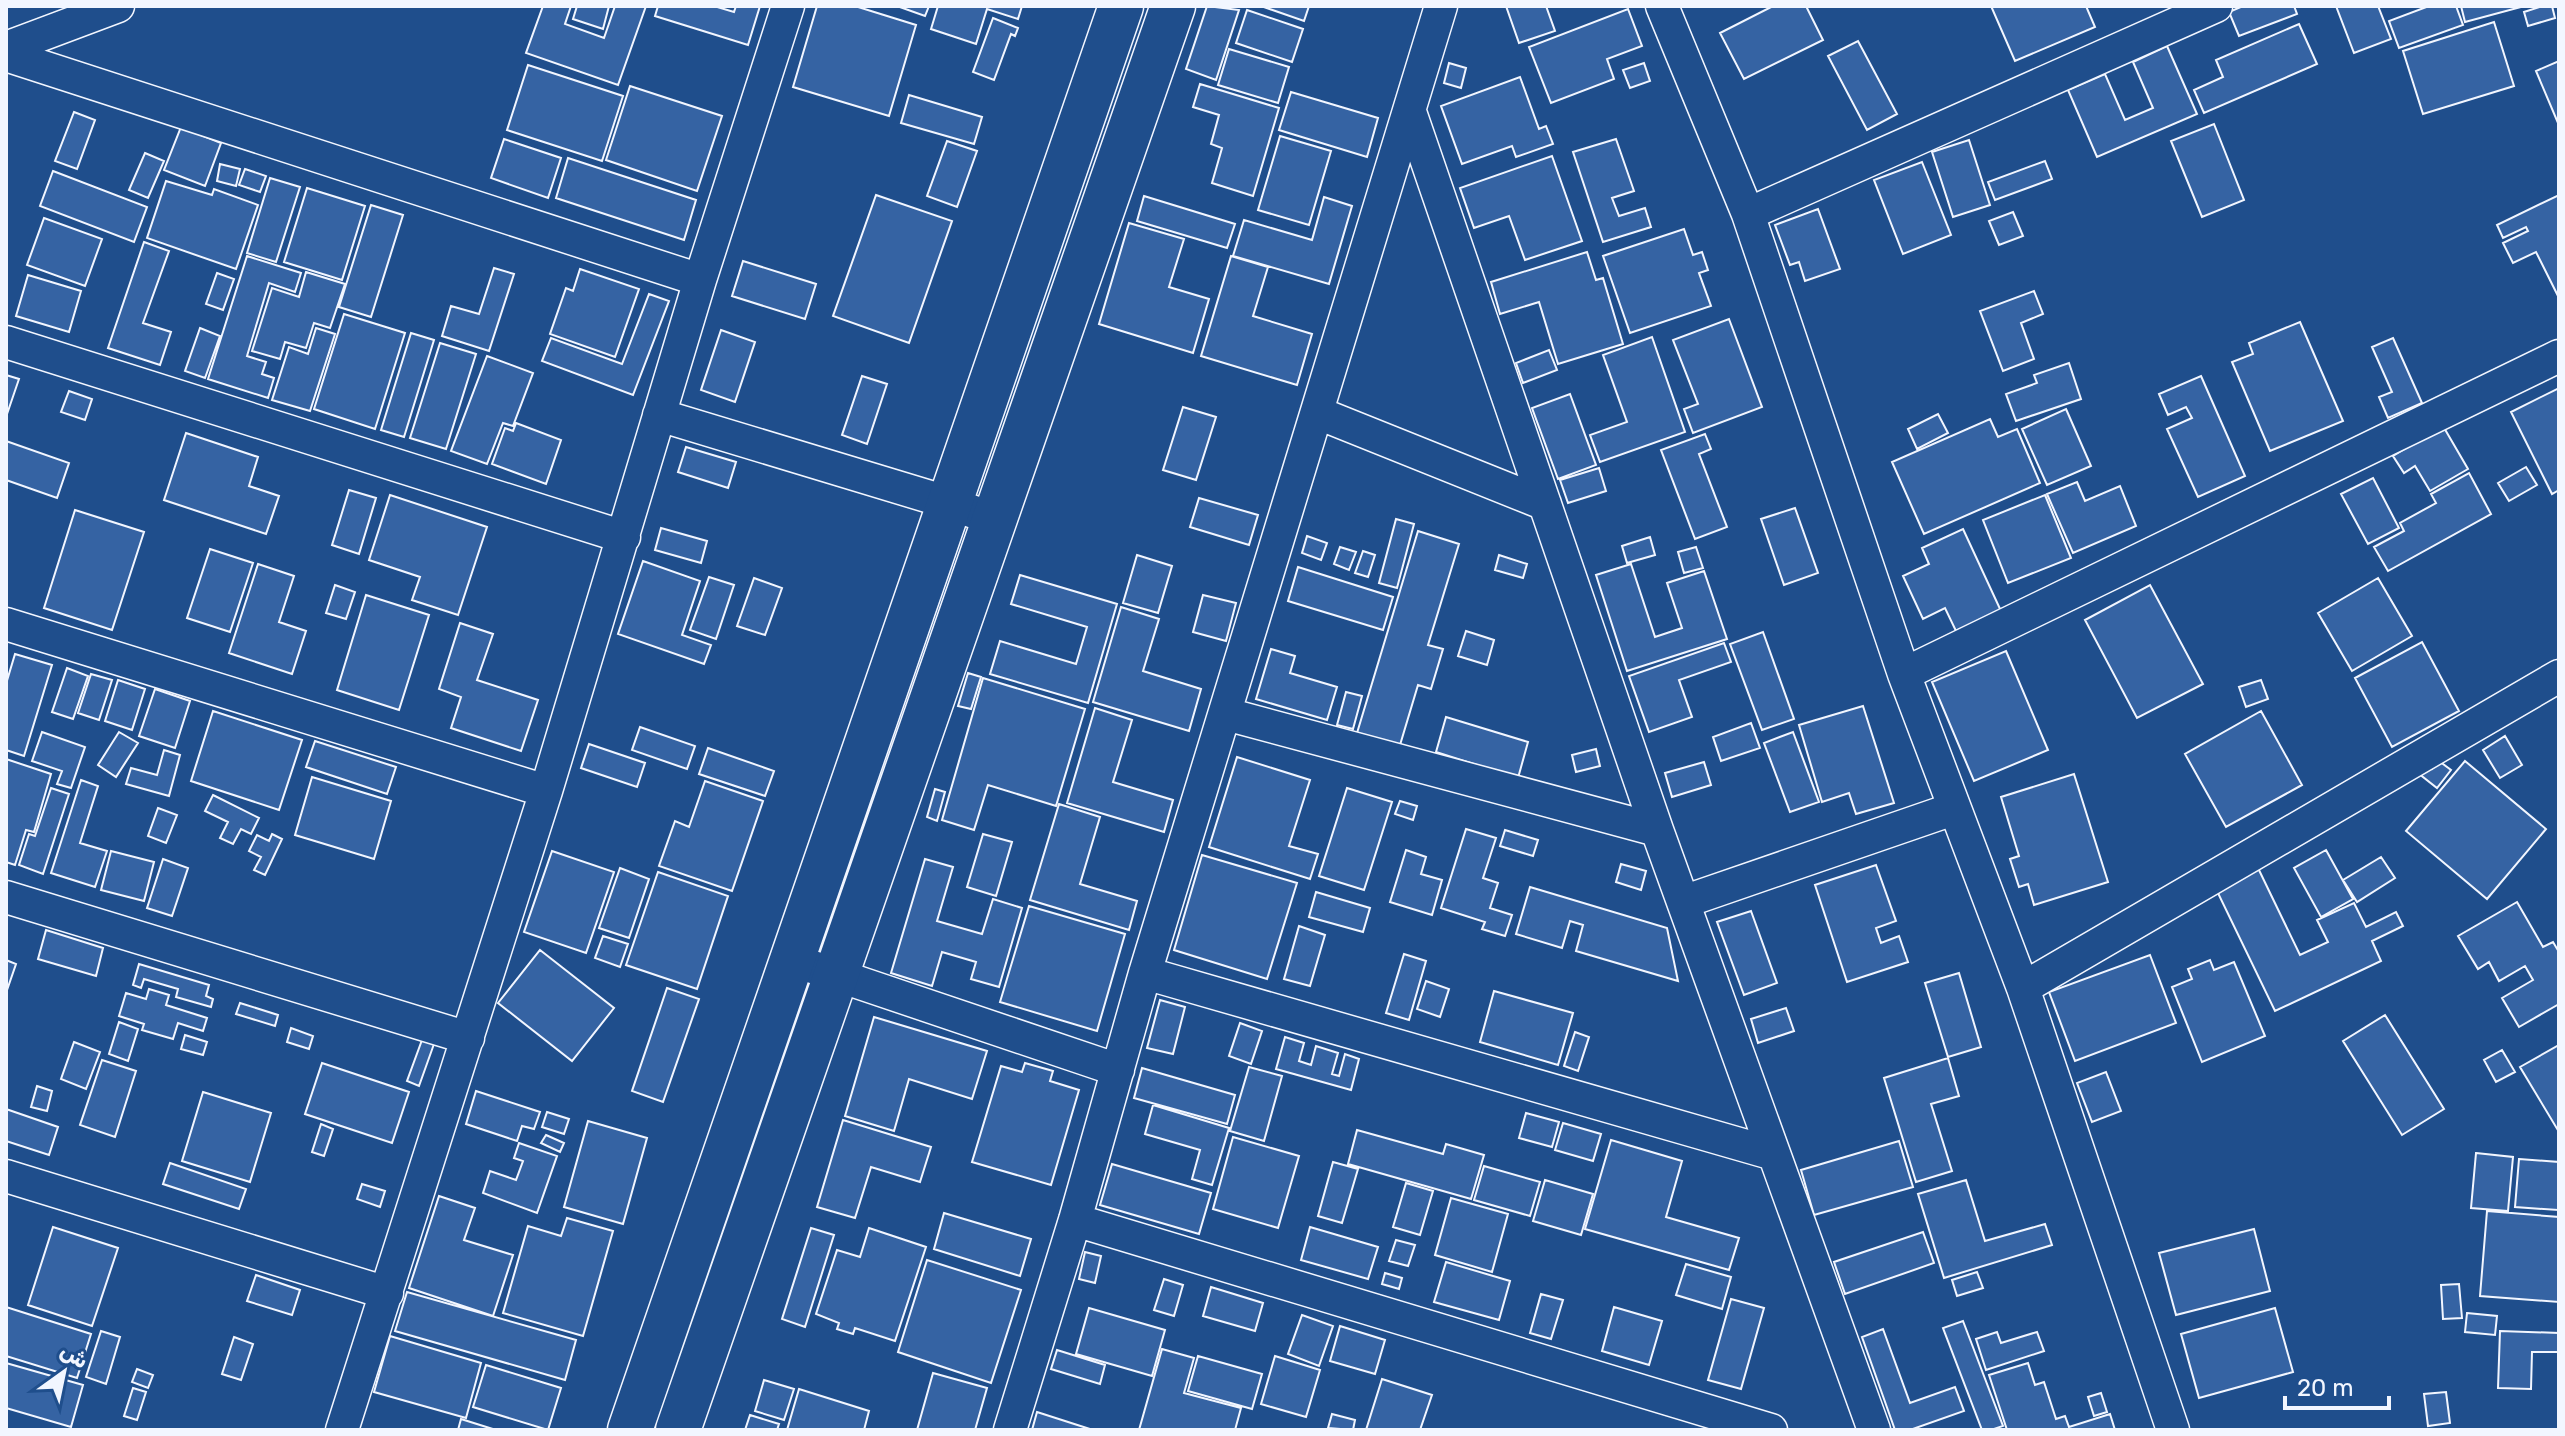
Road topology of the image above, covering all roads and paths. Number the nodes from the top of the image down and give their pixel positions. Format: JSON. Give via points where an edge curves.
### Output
{"nodes":[{"id":1,"x":118,"y":6,"type":"edge"},
{"id":2,"x":788,"y":6,"type":"edge"},
{"id":3,"x":1121,"y":6,"type":"edge"},
{"id":4,"x":1173,"y":6,"type":"edge"},
{"id":5,"x":1441,"y":6,"type":"edge"},
{"id":6,"x":1662,"y":6,"type":"edge"},
{"id":7,"x":2216,"y":6,"type":"edge"},
{"id":8,"x":6,"y":48,"type":"edge"},
{"id":9,"x":6,"y":55,"type":"edge"},
{"id":10,"x":1410,"y":112,"type":"junction"},
{"id":11,"x":1748,"y":214,"type":"junction"},
{"id":12,"x":700,"y":280,"type":"junction"},
{"id":13,"x":6,"y":342,"type":"edge"},
{"id":14,"x":2559,"y":356,"type":"edge"},
{"id":15,"x":1318,"y":413,"type":"junction"},
{"id":16,"x":659,"y":415,"type":"junction"},
{"id":17,"x":950,"y":503,"type":"junction"},
{"id":18,"x":1545,"y":504,"type":"junction"},
{"id":19,"x":995,"y":520,"type":"junction"},
{"id":20,"x":624,"y":537,"type":"junction"},
{"id":21,"x":6,"y":624,"type":"edge"},
{"id":22,"x":1904,"y":674,"type":"junction"},
{"id":23,"x":2559,"y":676,"type":"edge"},
{"id":24,"x":1226,"y":714,"type":"junction"},
{"id":25,"x":546,"y":791,"type":"junction"},
{"id":26,"x":1953,"y":809,"type":"junction"},
{"id":27,"x":1657,"y":830,"type":"junction"},
{"id":28,"x":6,"y":897,"type":"edge"},
{"id":29,"x":1683,"y":902,"type":"junction"},
{"id":30,"x":792,"y":960,"type":"junction"},
{"id":31,"x":1145,"y":973,"type":"junction"},
{"id":32,"x":836,"y":976,"type":"junction"},
{"id":33,"x":2023,"y":988,"type":"junction"},
{"id":34,"x":468,"y":1038,"type":"junction"},
{"id":35,"x":1118,"y":1070,"type":"junction"},
{"id":36,"x":1774,"y":1154,"type":"junction"},
{"id":37,"x":6,"y":1176,"type":"edge"},
{"id":38,"x":1075,"y":1220,"type":"junction"},
{"id":39,"x":387,"y":1293,"type":"junction"},
{"id":40,"x":342,"y":1430,"type":"edge"},
{"id":41,"x":630,"y":1430,"type":"edge"},
{"id":42,"x":678,"y":1430,"type":"edge"},
{"id":43,"x":1010,"y":1430,"type":"edge"},
{"id":44,"x":1771,"y":1430,"type":"edge"},
{"id":45,"x":1874,"y":1430,"type":"edge"},
{"id":46,"x":2173,"y":1430,"type":"edge"}],
"edges":[{"from":1,"to":8,"type":"street"},
{"from":2,"to":12,"type":"street"},
{"from":3,"to":17,"type":"highway"},
{"from":4,"to":19,"type":"highway"},
{"from":5,"to":10,"type":"street"},
{"from":6,"to":11,"type":"street"},
{"from":7,"to":11,"type":"street"},
{"from":9,"to":12,"type":"street"},
{"from":10,"to":15,"type":"street"},
{"from":10,"to":18,"type":"street"},
{"from":11,"to":22,"type":"street"},
{"from":12,"to":16,"type":"street"},
{"from":13,"to":20,"type":"street"},
{"from":14,"to":22,"type":"street"},
{"from":15,"to":18,"type":"street"},
{"from":15,"to":24,"type":"street"},
{"from":16,"to":17,"type":"street"},
{"from":16,"to":20,"type":"street"},
{"from":17,"to":19,"type":"street"},
{"from":17,"to":30,"type":"highway"},
{"from":18,"to":27,"type":"street"},
{"from":19,"to":32,"type":"highway"},
{"from":20,"to":25,"type":"street"},
{"from":21,"to":25,"type":"street"},
{"from":22,"to":26,"type":"street"},
{"from":23,"to":33,"type":"street"},
{"from":24,"to":27,"type":"street"},
{"from":24,"to":31,"type":"street"},
{"from":25,"to":34,"type":"street"},
{"from":26,"to":29,"type":"street"},
{"from":26,"to":33,"type":"street"},
{"from":27,"to":29,"type":"street"},
{"from":28,"to":34,"type":"street"},
{"from":29,"to":36,"type":"street"},
{"from":30,"to":32,"type":"street"},
{"from":30,"to":41,"type":"highway"},
{"from":31,"to":35,"type":"street"},
{"from":31,"to":36,"type":"street"},
{"from":32,"to":35,"type":"street"},
{"from":32,"to":42,"type":"highway"},
{"from":33,"to":46,"type":"street"},
{"from":34,"to":39,"type":"street"},
{"from":35,"to":38,"type":"street"},
{"from":36,"to":45,"type":"street"},
{"from":37,"to":39,"type":"street"},
{"from":38,"to":43,"type":"street"},
{"from":38,"to":44,"type":"street"},
{"from":39,"to":40,"type":"street"}]}
